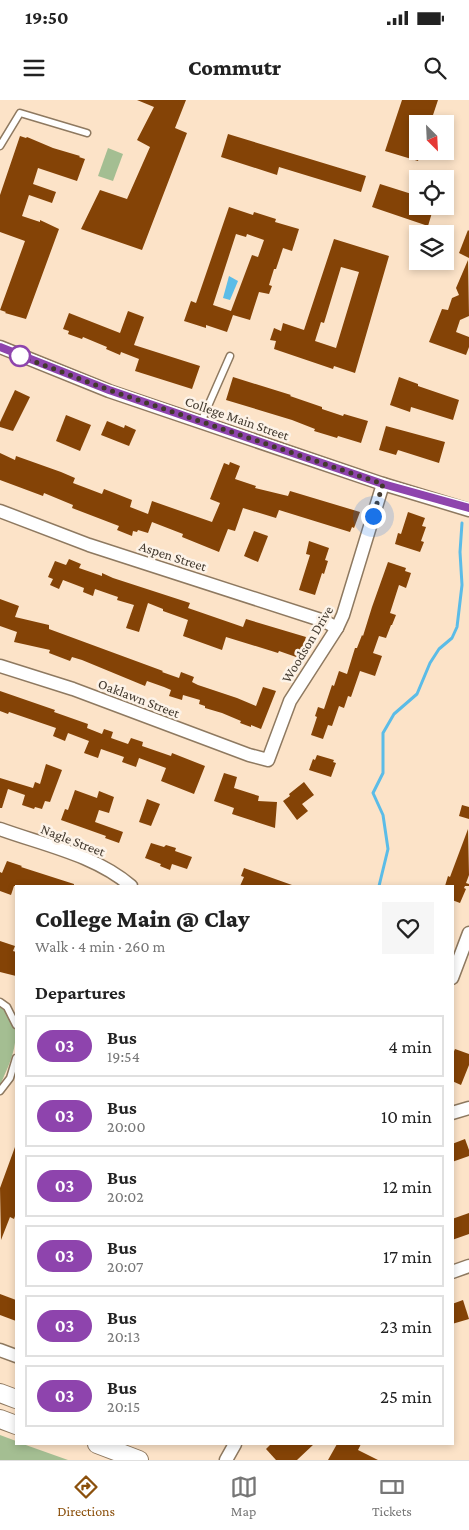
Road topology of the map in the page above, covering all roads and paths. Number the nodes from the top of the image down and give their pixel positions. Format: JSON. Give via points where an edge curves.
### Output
{"nodes":[{"id":1,"x":87,"y":133,"type":"dead end"},
{"id":2,"x":0,"y":146,"type":"edge"},
{"id":3,"x":0,"y":348,"type":"edge"},
{"id":4,"x":230,"y":356,"type":"dead end"},
{"id":5,"x":201,"y":422,"type":"junction"},
{"id":6,"x":383,"y":484,"type":"junction"},
{"id":7,"x":469,"y":509,"type":"edge"},
{"id":8,"x":0,"y":511,"type":"edge"},
{"id":9,"x":337,"y":628,"type":"junction"},
{"id":10,"x":0,"y":666,"type":"edge"},
{"id":11,"x":268,"y":760,"type":"joint"},
{"id":12,"x":0,"y":829,"type":"edge"},
{"id":13,"x":130,"y":885,"type":"edge"},
{"id":14,"x":469,"y":933,"type":"edge"},
{"id":15,"x":466,"y":947,"type":"edge"},
{"id":16,"x":454,"y":974,"type":"edge"},
{"id":17,"x":0,"y":1002,"type":"edge"},
{"id":18,"x":15,"y":1023,"type":"edge"},
{"id":19,"x":15,"y":1061,"type":"edge"},
{"id":20,"x":0,"y":1091,"type":"edge"},
{"id":21,"x":469,"y":1108,"type":"edge"},
{"id":22,"x":454,"y":1112,"type":"edge"},
{"id":23,"x":469,"y":1266,"type":"edge"},
{"id":24,"x":454,"y":1271,"type":"edge"},
{"id":25,"x":0,"y":1350,"type":"edge"},
{"id":26,"x":15,"y":1356,"type":"edge"},
{"id":27,"x":0,"y":1393,"type":"edge"},
{"id":28,"x":15,"y":1399,"type":"edge"},
{"id":29,"x":0,"y":1419,"type":"edge"},
{"id":30,"x":15,"y":1425,"type":"edge"},
{"id":31,"x":99,"y":1445,"type":"edge"},
{"id":32,"x":234,"y":1445,"type":"edge"},
{"id":33,"x":139,"y":1460,"type":"edge"},
{"id":34,"x":226,"y":1460,"type":"edge"}],
"edges":[{"from":1,"to":2,"type":"lane","via":[[20,113]]},
{"from":3,"to":5,"type":"street","name":"College Main Street"},
{"from":4,"to":5,"type":"lane"},
{"from":5,"to":6,"type":"street","name":"College Main Street"},
{"from":6,"to":7,"type":"street","name":"College Main Street"},
{"from":6,"to":9,"type":"street","name":"Woodson Drive"},
{"from":8,"to":9,"type":"street","name":"Aspen Street","via":[[89,545],[324,621]]},
{"from":9,"to":11,"type":"street","name":"Woodson Drive","via":[[290,701]]},
{"from":10,"to":11,"type":"street","name":"Oaklawn Street"},
{"from":12,"to":13,"type":"street","name":"Nagle Street","via":[[99,865]]},
{"from":14,"to":15,"type":"street"},
{"from":15,"to":16,"type":"street"},
{"from":17,"to":18,"type":"lane","via":[[7,1007]]},
{"from":19,"to":20,"type":"lane","via":[[10,1078]]},
{"from":21,"to":22,"type":"street"},
{"from":23,"to":24,"type":"street"},
{"from":25,"to":26,"type":"street"},
{"from":27,"to":28,"type":"main road"},
{"from":29,"to":30,"type":"main road"},
{"from":31,"to":33,"type":"main road"},
{"from":32,"to":34,"type":"street"}]}
